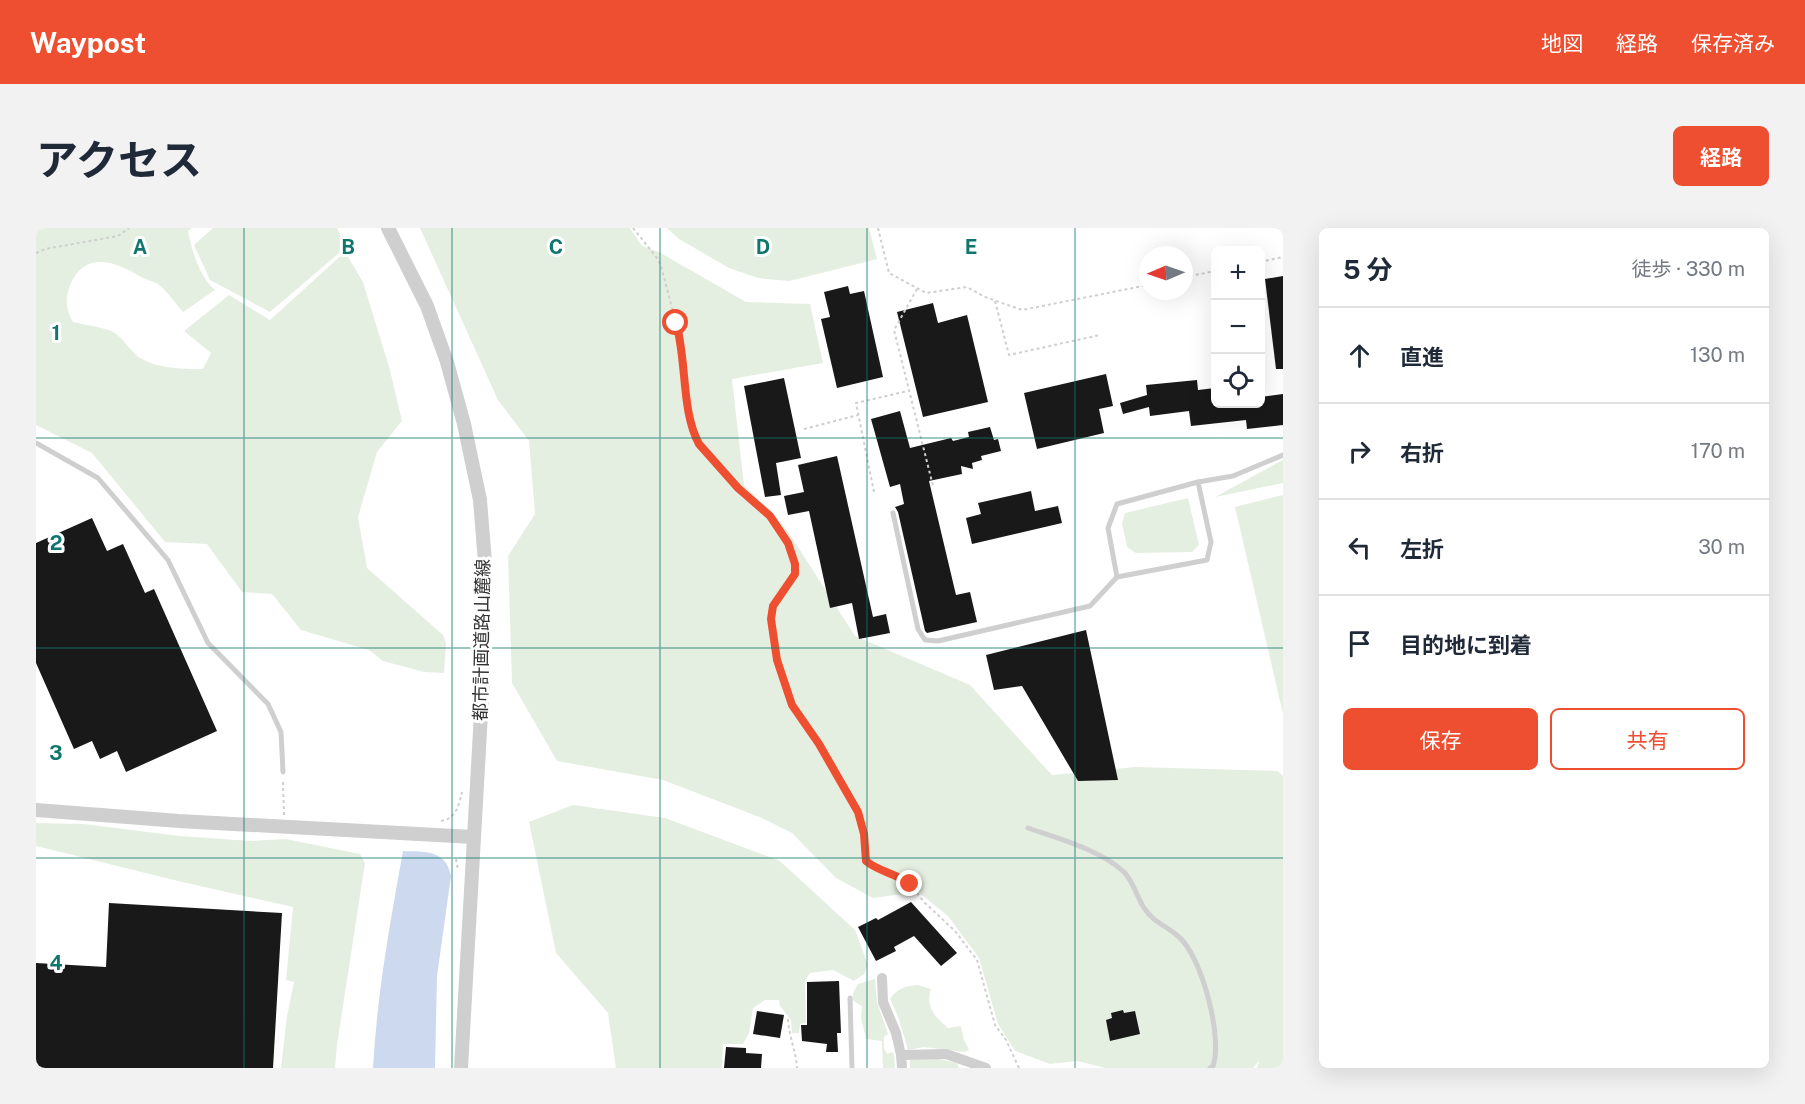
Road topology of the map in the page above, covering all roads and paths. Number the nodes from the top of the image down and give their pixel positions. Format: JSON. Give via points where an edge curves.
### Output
{"nodes":[{"id":1,"x":129,"y":228,"type":"edge"},
{"id":2,"x":388,"y":228,"type":"edge"},
{"id":3,"x":633,"y":228,"type":"edge"},
{"id":4,"x":878,"y":228,"type":"edge"},
{"id":5,"x":36,"y":253,"type":"edge"},
{"id":6,"x":1283,"y":257,"type":"edge"},
{"id":7,"x":1265,"y":261,"type":"edge"},
{"id":8,"x":1211,"y":272,"type":"edge"},
{"id":9,"x":1193,"y":275,"type":"edge"},
{"id":10,"x":1139,"y":287,"type":"edge"},
{"id":11,"x":917,"y":289,"type":"junction"},
{"id":12,"x":995,"y":301,"type":"junction"},
{"id":13,"x":1100,"y":335,"type":"dead end"},
{"id":14,"x":909,"y":391,"type":"junction"},
{"id":15,"x":858,"y":415,"type":"junction"},
{"id":16,"x":804,"y":429,"type":"dead end"},
{"id":17,"x":36,"y":443,"type":"edge"},
{"id":18,"x":1283,"y":455,"type":"edge"},
{"id":19,"x":1198,"y":482,"type":"junction"},
{"id":20,"x":933,"y":486,"type":"dead end"},
{"id":21,"x":874,"y":492,"type":"dead end"},
{"id":22,"x":893,"y":513,"type":"dead end"},
{"id":23,"x":1117,"y":577,"type":"junction"},
{"id":24,"x":282,"y":772,"type":"joint"},
{"id":25,"x":462,"y":790,"type":"dead end"},
{"id":26,"x":36,"y":810,"type":"edge"},
{"id":27,"x":284,"y":815,"type":"dead end"},
{"id":28,"x":438,"y":821,"type":"dead end"},
{"id":29,"x":1028,"y":828,"type":"dead end"},
{"id":30,"x":473,"y":837,"type":"junction"},
{"id":31,"x":882,"y":978,"type":"dead end"},
{"id":32,"x":850,"y":998,"type":"dead end"},
{"id":33,"x":788,"y":1019,"type":"dead end"},
{"id":34,"x":901,"y":1054,"type":"junction"},
{"id":35,"x":461,"y":1068,"type":"edge"},
{"id":36,"x":797,"y":1068,"type":"edge"},
{"id":37,"x":852,"y":1068,"type":"edge"},
{"id":38,"x":902,"y":1068,"type":"edge"},
{"id":39,"x":986,"y":1068,"type":"edge"},
{"id":40,"x":1020,"y":1068,"type":"edge"},
{"id":41,"x":1210,"y":1068,"type":"edge"}],
"edges":[{"from":1,"to":5,"type":"path","via":[[118,236]]},
{"from":2,"to":30,"type":"street","name":"都市計画道路山麓線","via":[[427,306],[447,362],[480,500],[485,562],[484,666]]},
{"from":3,"to":40,"type":"path","via":[[661,266],[680,338],[694,435],[738,488],[770,516],[790,549],[795,574],[773,606],[771,619],[777,660],[792,705],[858,812],[866,861],[910,884],[977,960],[995,1025]]},
{"from":4,"to":11,"type":"path","via":[[889,273]]},
{"from":6,"to":7,"type":"path"},
{"from":8,"to":9,"type":"path"},
{"from":10,"to":12,"type":"path","via":[[1022,310]]},
{"from":11,"to":12,"type":"path","via":[[926,293],[967,287]]},
{"from":11,"to":14,"type":"path","via":[[894,330]]},
{"from":12,"to":13,"type":"path","via":[[1009,355]]},
{"from":14,"to":15,"type":"path","via":[[856,403]]},
{"from":14,"to":20,"type":"path"},
{"from":15,"to":16,"type":"path"},
{"from":15,"to":21,"type":"path"},
{"from":17,"to":24,"type":"lane","via":[[98,478],[168,560],[208,643],[267,705],[281,732]]},
{"from":18,"to":19,"type":"lane","via":[[1233,476]]},
{"from":19,"to":23,"type":"lane","via":[[1117,504],[1108,528]]},
{"from":19,"to":23,"type":"lane","via":[[1211,542],[1207,560]]},
{"from":22,"to":23,"type":"lane","via":[[918,629],[925,640],[938,641],[1090,606]]},
{"from":24,"to":27,"type":"path"},
{"from":25,"to":28,"type":"path","via":[[458,809],[447,820]]},
{"from":26,"to":30,"type":"street"},
{"from":29,"to":41,"type":"lane","via":[[1098,855],[1124,873],[1157,923],[1180,937],[1197,965],[1209,1000],[1217,1055]]},
{"from":30,"to":35,"type":"street","name":"都市計画道路山麓線"},
{"from":31,"to":34,"type":"street","via":[[883,1002]]},
{"from":32,"to":37,"type":"lane"},
{"from":33,"to":36,"type":"path"},
{"from":34,"to":38,"type":"street"},
{"from":34,"to":39,"type":"street","via":[[946,1054]]}]}
